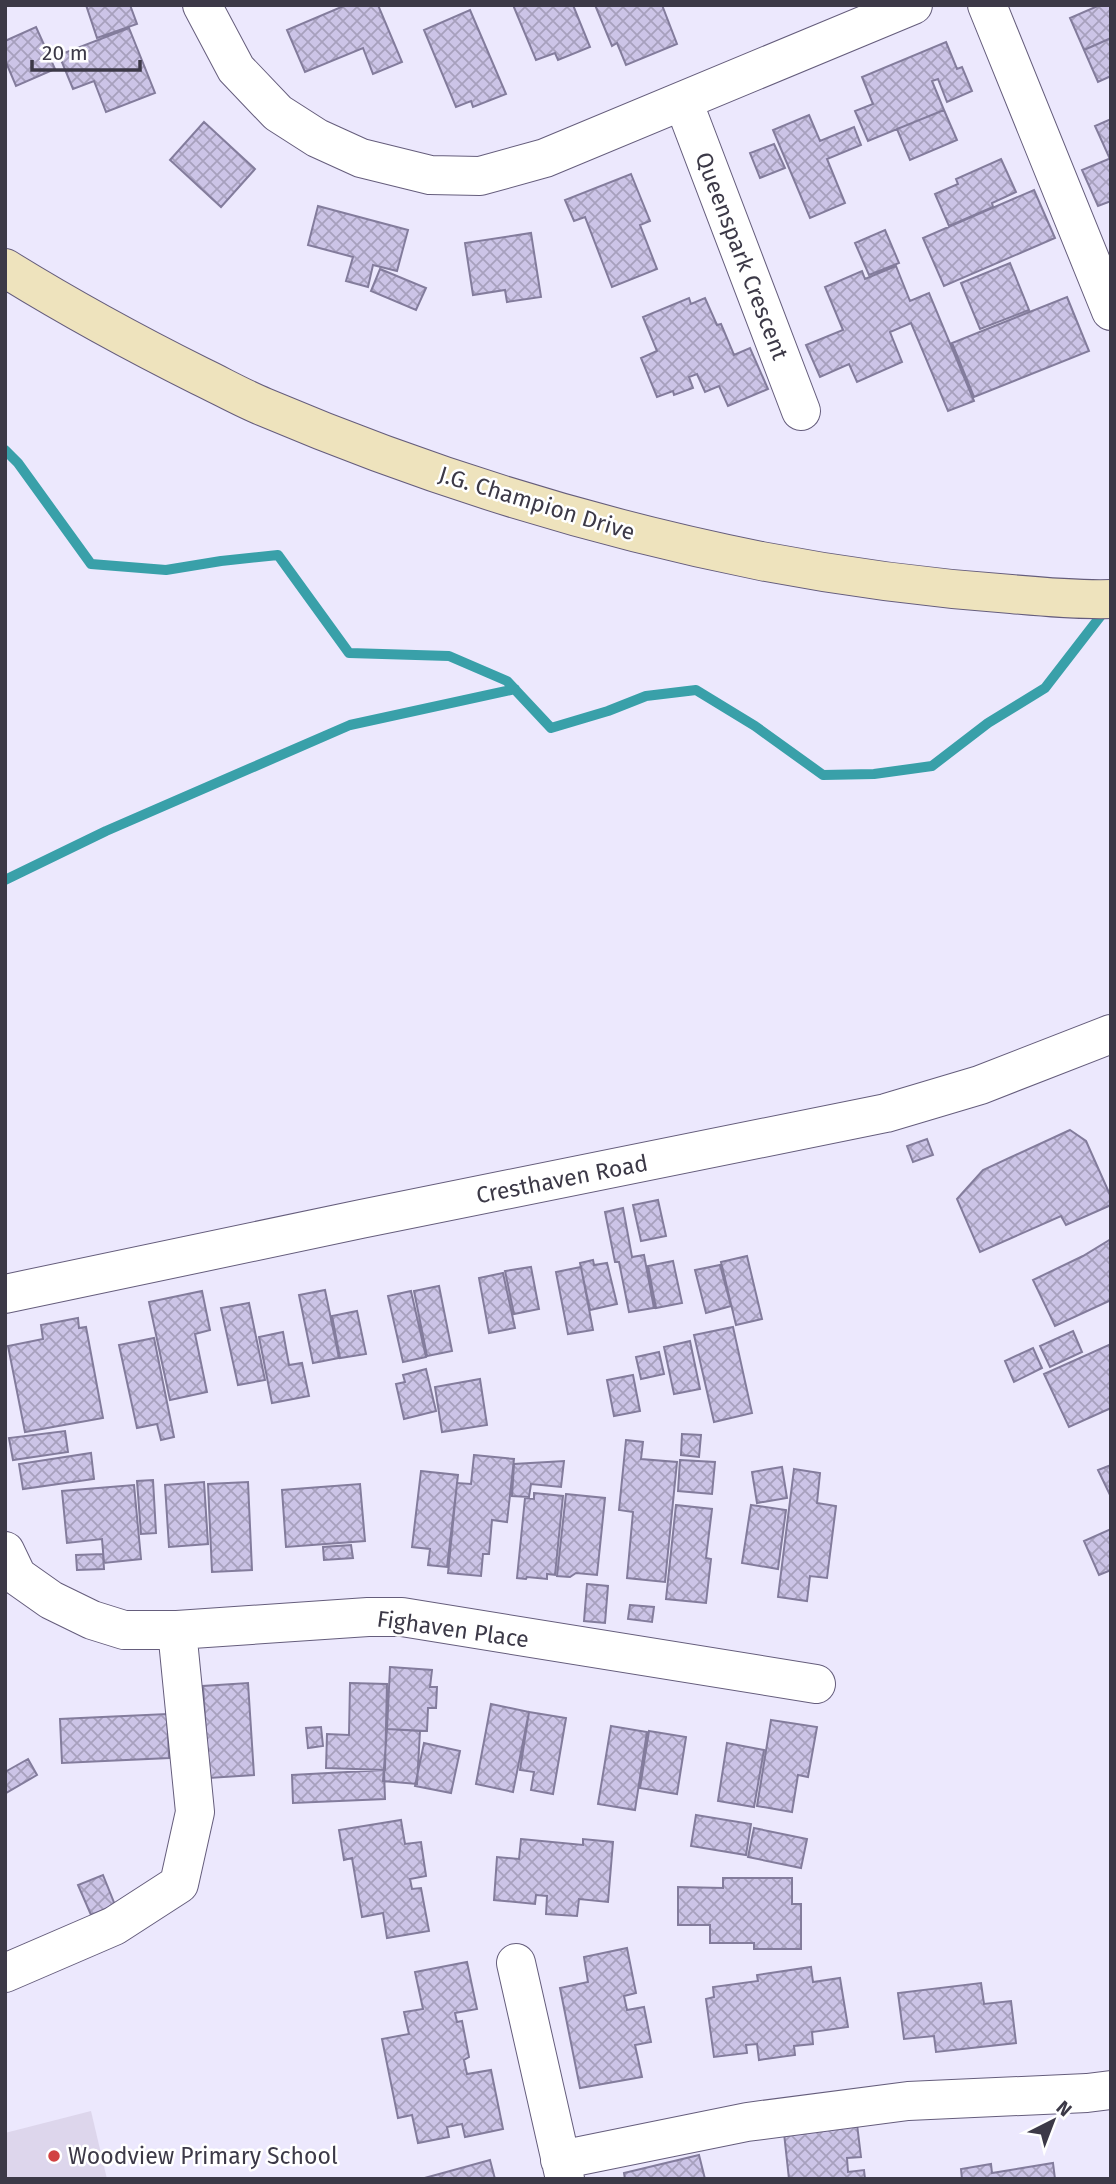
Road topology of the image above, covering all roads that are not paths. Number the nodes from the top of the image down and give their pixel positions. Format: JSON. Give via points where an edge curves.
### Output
{"nodes":[{"id":1,"x":202,"y":5,"type":"edge"},
{"id":2,"x":913,"y":5,"type":"edge"},
{"id":3,"x":987,"y":5,"type":"edge"},
{"id":4,"x":683,"y":101,"type":"junction"},
{"id":5,"x":5,"y":268,"type":"edge"},
{"id":6,"x":1111,"y":311,"type":"edge"},
{"id":7,"x":801,"y":411,"type":"dead end"},
{"id":8,"x":1097,"y":599,"type":"edge"},
{"id":9,"x":1111,"y":1034,"type":"edge"},
{"id":10,"x":5,"y":1294,"type":"edge"},
{"id":11,"x":9,"y":1573,"type":"edge"},
{"id":12,"x":177,"y":1630,"type":"junction"},
{"id":13,"x":816,"y":1684,"type":"dead end"},
{"id":14,"x":516,"y":1963,"type":"dead end"},
{"id":15,"x":5,"y":1973,"type":"edge"},
{"id":16,"x":1111,"y":2091,"type":"edge"},
{"id":17,"x":562,"y":2169,"type":"edge"}],
"edges":[{"from":1,"to":4,"type":"street","via":[[236,69],[278,113],[361,158],[430,175],[481,176],[545,158]]},
{"from":2,"to":4,"type":"street"},
{"from":3,"to":6,"type":"street"},
{"from":4,"to":7,"type":"street","name":"Queenspark Crescent"},
{"from":5,"to":8,"type":"main road","name":"J.G. Champion Drive","via":[[156,354],[261,406],[353,443],[583,519],[677,544],[825,573],[943,589]]},
{"from":9,"to":10,"type":"street","name":"Cresthaven Road","via":[[980,1085],[886,1114]]},
{"from":11,"to":12,"type":"street","name":"Fighaven Place","via":[[92,1620],[124,1630]]},
{"from":12,"to":13,"type":"street","name":"Fighaven Place","via":[[402,1617]]},
{"from":12,"to":15,"type":"street","via":[[195,1812],[179,1884],[114,1926]]},
{"from":14,"to":17,"type":"street"},
{"from":16,"to":17,"type":"street","via":[[908,2101],[747,2122]]}]}
